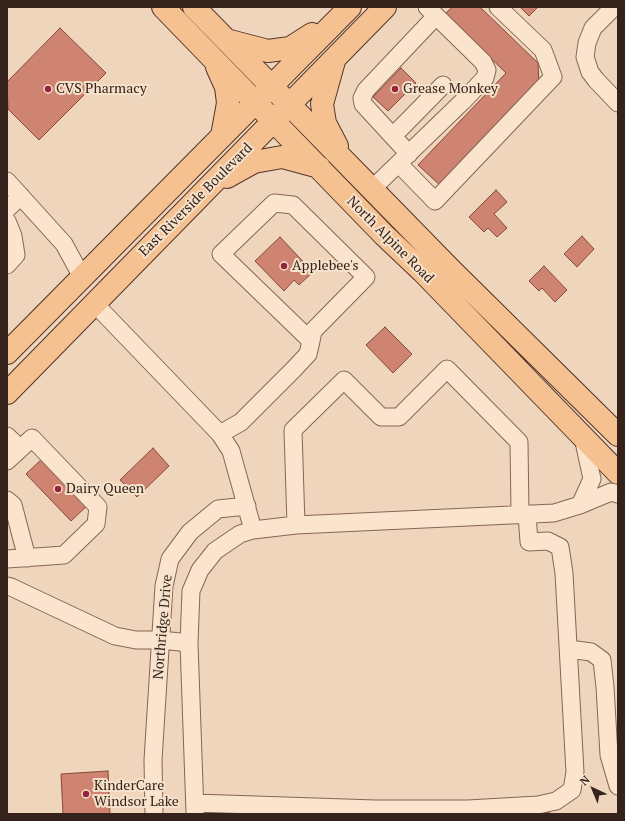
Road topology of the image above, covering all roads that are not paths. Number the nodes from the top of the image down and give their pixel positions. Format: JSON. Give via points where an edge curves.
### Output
{"nodes":[{"id":1,"x":163,"y":7,"type":"edge"},
{"id":2,"x":194,"y":7,"type":"edge"},
{"id":3,"x":385,"y":7,"type":"edge"},
{"id":4,"x":498,"y":7,"type":"edge"},
{"id":5,"x":614,"y":7,"type":"edge"},
{"id":6,"x":433,"y":11,"type":"edge"},
{"id":7,"x":344,"y":12,"type":"edge"},
{"id":8,"x":226,"y":40,"type":"junction"},
{"id":9,"x":213,"y":59,"type":"junction"},
{"id":10,"x":335,"y":59,"type":"junction"},
{"id":11,"x":271,"y":86,"type":"junction"},
{"id":12,"x":452,"y":93,"type":"junction"},
{"id":13,"x":255,"y":102,"type":"junction"},
{"id":14,"x":618,"y":103,"type":"edge"},
{"id":15,"x":289,"y":105,"type":"junction"},
{"id":16,"x":274,"y":120,"type":"junction"},
{"id":17,"x":222,"y":136,"type":"junction"},
{"id":18,"x":393,"y":136,"type":"junction"},
{"id":19,"x":404,"y":159,"type":"junction"},
{"id":20,"x":344,"y":160,"type":"junction"},
{"id":21,"x":319,"y":168,"type":"junction"},
{"id":22,"x":7,"y":181,"type":"edge"},
{"id":23,"x":207,"y":188,"type":"junction"},
{"id":24,"x":372,"y":189,"type":"junction"},
{"id":25,"x":21,"y":196,"type":"junction"},
{"id":26,"x":7,"y":209,"type":"edge"},
{"id":27,"x":7,"y":221,"type":"edge"},
{"id":28,"x":438,"y":257,"type":"junction"},
{"id":29,"x":7,"y":265,"type":"edge"},
{"id":30,"x":423,"y":272,"type":"junction"},
{"id":31,"x":82,"y":278,"type":"junction"},
{"id":32,"x":94,"y":303,"type":"junction"},
{"id":33,"x":311,"y":341,"type":"junction"},
{"id":34,"x":7,"y":353,"type":"edge"},
{"id":35,"x":7,"y":393,"type":"edge"},
{"id":36,"x":220,"y":434,"type":"junction"},
{"id":37,"x":618,"y":435,"type":"edge"},
{"id":38,"x":7,"y":436,"type":"edge"},
{"id":39,"x":583,"y":437,"type":"junction"},
{"id":40,"x":20,"y":448,"type":"junction"},
{"id":41,"x":7,"y":462,"type":"edge"},
{"id":42,"x":618,"y":473,"type":"edge"},
{"id":43,"x":618,"y":494,"type":"edge"},
{"id":44,"x":7,"y":500,"type":"edge"},
{"id":45,"x":580,"y":505,"type":"junction"},
{"id":46,"x":247,"y":506,"type":"junction"},
{"id":47,"x":524,"y":514,"type":"junction"},
{"id":48,"x":296,"y":526,"type":"junction"},
{"id":49,"x":253,"y":530,"type":"junction"},
{"id":50,"x":27,"y":558,"type":"junction"},
{"id":51,"x":7,"y":559,"type":"edge"},
{"id":52,"x":7,"y":586,"type":"edge"},
{"id":53,"x":161,"y":640,"type":"junction"},
{"id":54,"x":189,"y":643,"type":"junction"},
{"id":55,"x":569,"y":650,"type":"junction"},
{"id":56,"x":618,"y":786,"type":"edge"},
{"id":57,"x":195,"y":808,"type":"edge"},
{"id":58,"x":154,"y":814,"type":"edge"}],
"edges":[{"from":1,"to":9,"type":"main road","name":"North Alpine Road"},
{"from":2,"to":8,"type":"main road","name":"North Alpine Road"},
{"from":3,"to":10,"type":"main road","name":"East Riverside Boulevard"},
{"from":4,"to":19,"type":"street","via":[[543,50],[553,77],[435,201]]},
{"from":5,"to":14,"type":"street","via":[[593,28],[585,57],[590,72]]},
{"from":6,"to":12,"type":"street","via":[[483,62],[487,70],[485,78]]},
{"from":6,"to":18,"type":"street","via":[[409,53],[366,90],[362,98],[363,104]]},
{"from":7,"to":8,"type":"main road","via":[[290,48],[268,51]]},
{"from":7,"to":11,"type":"main road","name":"East Riverside Boulevard"},
{"from":8,"to":11,"type":"main road","name":"North Alpine Road"},
{"from":9,"to":13,"type":"main road","name":"North Alpine Road"},
{"from":9,"to":17,"type":"main road","via":[[226,87],[228,103]]},
{"from":10,"to":15,"type":"main road","name":"East Riverside Boulevard"},
{"from":10,"to":20,"type":"main road","via":[[322,104],[325,123]]},
{"from":11,"to":13,"type":"main road","name":"East Riverside Boulevard"},
{"from":11,"to":15,"type":"main road","name":"North Alpine Road"},
{"from":12,"to":18,"type":"street","via":[[418,110]]},
{"from":12,"to":19,"type":"street"},
{"from":13,"to":16,"type":"main road","name":"North Alpine Road"},
{"from":13,"to":17,"type":"main road","name":"East Riverside Boulevard"},
{"from":15,"to":16,"type":"main road","name":"East Riverside Boulevard"},
{"from":15,"to":20,"type":"main road","name":"North Alpine Road"},
{"from":16,"to":21,"type":"main road","name":"North Alpine Road"},
{"from":16,"to":23,"type":"main road","name":"East Riverside Boulevard"},
{"from":17,"to":31,"type":"main road","name":"East Riverside Boulevard"},
{"from":18,"to":19,"type":"street"},
{"from":19,"to":24,"type":"street"},
{"from":20,"to":24,"type":"main road","name":"North Alpine Road"},
{"from":21,"to":23,"type":"main road","via":[[282,157],[254,162]]},
{"from":21,"to":30,"type":"main road","name":"North Alpine Road"},
{"from":22,"to":25,"type":"street"},
{"from":23,"to":32,"type":"main road","name":"East Riverside Boulevard"},
{"from":24,"to":28,"type":"main road","name":"North Alpine Road"},
{"from":25,"to":26,"type":"street"},
{"from":25,"to":31,"type":"street","via":[[64,244]]},
{"from":27,"to":29,"type":"street","via":[[13,236],[16,256]]},
{"from":28,"to":30,"type":"main road"},
{"from":28,"to":37,"type":"main road","name":"North Alpine Road"},
{"from":30,"to":39,"type":"main road","name":"North Alpine Road"},
{"from":31,"to":34,"type":"main road","name":"East Riverside Boulevard"},
{"from":32,"to":35,"type":"main road","name":"East Riverside Boulevard"},
{"from":32,"to":36,"type":"street"},
{"from":33,"to":33,"type":"street","via":[[313,331],[366,277],[293,205],[274,203],[221,254]]},
{"from":33,"to":36,"type":"street","via":[[308,354],[294,369],[241,422]]},
{"from":36,"to":46,"type":"street","via":[[231,450]]},
{"from":38,"to":40,"type":"street"},
{"from":39,"to":42,"type":"main road","name":"North Alpine Road"},
{"from":39,"to":45,"type":"street","via":[[592,479]]},
{"from":40,"to":41,"type":"street"},
{"from":40,"to":50,"type":"street","via":[[32,438],[98,507],[96,524],[64,554]]},
{"from":43,"to":45,"type":"street","via":[[611,492]]},
{"from":44,"to":50,"type":"street","via":[[13,505]]},
{"from":45,"to":47,"type":"street","via":[[554,513]]},
{"from":46,"to":49,"type":"street"},
{"from":46,"to":53,"type":"street","name":"Northridge Drive","via":[[218,509],[190,532],[170,559],[164,586]]},
{"from":47,"to":48,"type":"street"},
{"from":47,"to":48,"type":"street","via":[[519,442],[447,369],[399,417],[380,417],[344,380],[293,430]]},
{"from":47,"to":55,"type":"street","via":[[529,542],[548,541],[560,547]]},
{"from":48,"to":49,"type":"street"},
{"from":49,"to":54,"type":"street","via":[[240,534],[215,551],[200,570],[191,592]]},
{"from":50,"to":51,"type":"street"},
{"from":52,"to":53,"type":"street","via":[[115,636],[136,640]]},
{"from":53,"to":54,"type":"street"},
{"from":53,"to":58,"type":"street","name":"Northridge Drive","via":[[153,760]]},
{"from":54,"to":57,"type":"street"},
{"from":55,"to":56,"type":"street","via":[[591,652],[602,660],[609,755]]},
{"from":55,"to":57,"type":"street","via":[[575,772],[572,790],[556,801],[538,805],[460,809]]}]}
